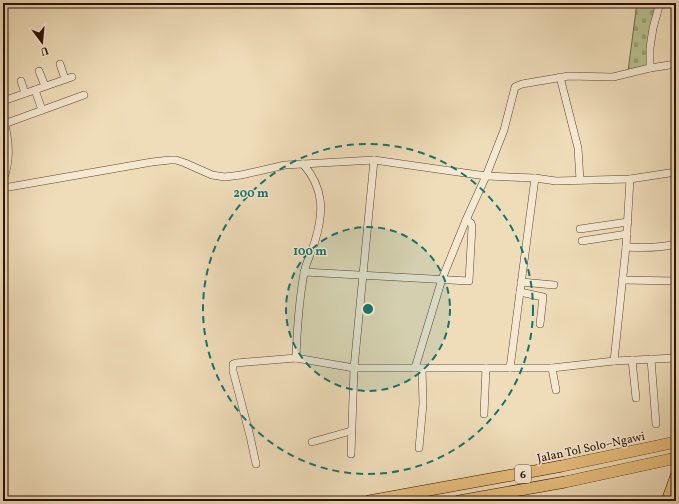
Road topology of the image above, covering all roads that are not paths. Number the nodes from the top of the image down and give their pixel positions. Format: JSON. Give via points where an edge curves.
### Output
{"nodes":[{"id":1,"x":660,"y":3,"type":"edge"},
{"id":2,"x":60,"y":64,"type":"dead end"},
{"id":3,"x":676,"y":64,"type":"edge"},
{"id":4,"x":650,"y":68,"type":"junction"},
{"id":5,"x":39,"y":71,"type":"dead end"},
{"id":6,"x":560,"y":77,"type":"junction"},
{"id":7,"x":21,"y":81,"type":"dead end"},
{"id":8,"x":45,"y":86,"type":"junction"},
{"id":9,"x":35,"y":90,"type":"junction"},
{"id":10,"x":25,"y":93,"type":"junction"},
{"id":11,"x":84,"y":95,"type":"dead end"},
{"id":12,"x":3,"y":101,"type":"edge"},
{"id":13,"x":42,"y":110,"type":"junction"},
{"id":14,"x":4,"y":122,"type":"edge"},
{"id":15,"x":374,"y":160,"type":"junction"},
{"id":16,"x":303,"y":164,"type":"junction"},
{"id":17,"x":676,"y":172,"type":"edge"},
{"id":18,"x":486,"y":176,"type":"junction"},
{"id":19,"x":535,"y":178,"type":"junction"},
{"id":20,"x":630,"y":179,"type":"junction"},
{"id":21,"x":3,"y":180,"type":"edge"},
{"id":22,"x":580,"y":180,"type":"junction"},
{"id":23,"x":3,"y":187,"type":"edge"},
{"id":24,"x":466,"y":220,"type":"junction"},
{"id":25,"x":628,"y":222,"type":"junction"},
{"id":26,"x":580,"y":229,"type":"dead end"},
{"id":27,"x":627,"y":234,"type":"junction"},
{"id":28,"x":582,"y":241,"type":"dead end"},
{"id":29,"x":676,"y":244,"type":"edge"},
{"id":30,"x":626,"y":247,"type":"junction"},
{"id":31,"x":304,"y":272,"type":"junction"},
{"id":32,"x":363,"y":274,"type":"junction"},
{"id":33,"x":442,"y":279,"type":"junction"},
{"id":34,"x":623,"y":280,"type":"junction"},
{"id":35,"x":676,"y":281,"type":"edge"},
{"id":36,"x":521,"y":282,"type":"junction"},
{"id":37,"x":554,"y":285,"type":"dead end"},
{"id":38,"x":520,"y":292,"type":"junction"},
{"id":39,"x":540,"y":324,"type":"dead end"},
{"id":40,"x":296,"y":358,"type":"junction"},
{"id":41,"x":676,"y":358,"type":"edge"},
{"id":42,"x":651,"y":359,"type":"junction"},
{"id":43,"x":632,"y":360,"type":"junction"},
{"id":44,"x":614,"y":361,"type":"junction"},
{"id":45,"x":354,"y":368,"type":"junction"},
{"id":46,"x":414,"y":368,"type":"junction"},
{"id":47,"x":422,"y":368,"type":"junction"},
{"id":48,"x":486,"y":368,"type":"junction"},
{"id":49,"x":510,"y":368,"type":"junction"},
{"id":50,"x":552,"y":368,"type":"junction"},
{"id":51,"x":556,"y":390,"type":"dead end"},
{"id":52,"x":636,"y":398,"type":"dead end"},
{"id":53,"x":484,"y":414,"type":"dead end"},
{"id":54,"x":656,"y":424,"type":"dead end"},
{"id":55,"x":351,"y":431,"type":"junction"},
{"id":56,"x":312,"y":442,"type":"dead end"},
{"id":57,"x":676,"y":442,"type":"edge"},
{"id":58,"x":419,"y":448,"type":"dead end"},
{"id":59,"x":351,"y":454,"type":"dead end"},
{"id":60,"x":676,"y":458,"type":"edge"},
{"id":61,"x":256,"y":464,"type":"dead end"},
{"id":62,"x":675,"y":476,"type":"edge"},
{"id":63,"x":369,"y":501,"type":"edge"},
{"id":64,"x":459,"y":501,"type":"edge"},
{"id":65,"x":666,"y":501,"type":"edge"}],
"edges":[{"from":1,"to":4,"type":"street","via":[[653,28]]},
{"from":2,"to":8,"type":"street","via":[[68,78]]},
{"from":3,"to":4,"type":"street"},
{"from":4,"to":6,"type":"street","via":[[613,77]]},
{"from":5,"to":8,"type":"street"},
{"from":6,"to":18,"type":"street","via":[[515,87],[504,130]]},
{"from":6,"to":22,"type":"street","via":[[578,148]]},
{"from":7,"to":10,"type":"street"},
{"from":8,"to":9,"type":"street"},
{"from":9,"to":10,"type":"street"},
{"from":9,"to":13,"type":"street"},
{"from":10,"to":12,"type":"street"},
{"from":11,"to":13,"type":"street"},
{"from":13,"to":14,"type":"street"},
{"from":14,"to":21,"type":"street","via":[[8,161]]},
{"from":15,"to":16,"type":"street"},
{"from":15,"to":18,"type":"street"},
{"from":15,"to":32,"type":"street"},
{"from":16,"to":23,"type":"street","via":[[226,177],[212,175],[176,160],[164,160]]},
{"from":16,"to":31,"type":"street","via":[[315,180],[319,192],[320,211],[315,241]]},
{"from":17,"to":20,"type":"street"},
{"from":18,"to":19,"type":"street"},
{"from":18,"to":24,"type":"street"},
{"from":19,"to":22,"type":"street","via":[[556,181]]},
{"from":19,"to":36,"type":"street"},
{"from":20,"to":22,"type":"street"},
{"from":20,"to":25,"type":"street"},
{"from":24,"to":33,"type":"street"},
{"from":24,"to":33,"type":"street","via":[[472,227],[469,281]]},
{"from":25,"to":26,"type":"street"},
{"from":25,"to":27,"type":"street"},
{"from":27,"to":28,"type":"street"},
{"from":27,"to":30,"type":"street"},
{"from":29,"to":30,"type":"street","via":[[653,248]]},
{"from":30,"to":34,"type":"street"},
{"from":31,"to":32,"type":"street"},
{"from":31,"to":40,"type":"street"},
{"from":32,"to":33,"type":"street"},
{"from":32,"to":45,"type":"street"},
{"from":33,"to":46,"type":"street"},
{"from":34,"to":35,"type":"street"},
{"from":34,"to":44,"type":"street"},
{"from":36,"to":37,"type":"street"},
{"from":36,"to":38,"type":"street"},
{"from":38,"to":39,"type":"street","via":[[543,297]]},
{"from":38,"to":49,"type":"street"},
{"from":40,"to":45,"type":"street"},
{"from":40,"to":61,"type":"street","via":[[233,364]]},
{"from":41,"to":42,"type":"street"},
{"from":42,"to":43,"type":"street"},
{"from":42,"to":54,"type":"street"},
{"from":43,"to":44,"type":"street"},
{"from":43,"to":52,"type":"street"},
{"from":44,"to":50,"type":"street"},
{"from":45,"to":46,"type":"street"},
{"from":45,"to":55,"type":"street"},
{"from":46,"to":47,"type":"street"},
{"from":47,"to":48,"type":"street"},
{"from":47,"to":58,"type":"street","via":[[423,404]]},
{"from":48,"to":49,"type":"street"},
{"from":48,"to":53,"type":"street"},
{"from":49,"to":50,"type":"street"},
{"from":50,"to":51,"type":"street"},
{"from":55,"to":56,"type":"street"},
{"from":55,"to":59,"type":"street"},
{"from":57,"to":63,"type":"highway","name":"Jalan Tol Solo–Ngawi","number":"6","via":[[562,466]]},
{"from":60,"to":64,"type":"highway","number":"6"},
{"from":62,"to":65,"type":"main road"}]}
